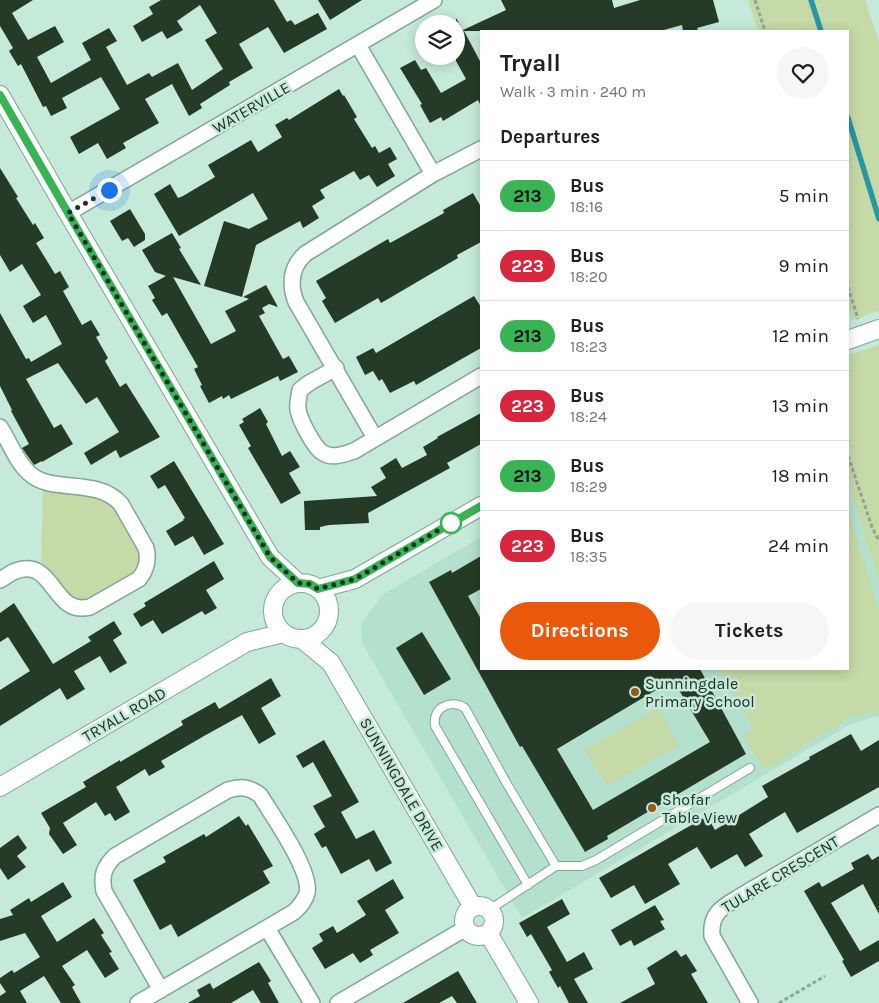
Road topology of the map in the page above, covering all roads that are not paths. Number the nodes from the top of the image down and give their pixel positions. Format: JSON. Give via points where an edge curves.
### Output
{"nodes":[{"id":1,"x":434,"y":0,"type":"edge"},
{"id":2,"x":358,"y":45,"type":"junction"},
{"id":3,"x":0,"y":95,"type":"edge"},
{"id":4,"x":480,"y":149,"type":"edge"},
{"id":5,"x":433,"y":174,"type":"junction"},
{"id":6,"x":68,"y":213,"type":"junction"},
{"id":7,"x":879,"y":329,"type":"edge"},
{"id":8,"x":849,"y":340,"type":"edge"},
{"id":9,"x":336,"y":368,"type":"junction"},
{"id":10,"x":480,"y":377,"type":"edge"},
{"id":11,"x":0,"y":426,"type":"edge"},
{"id":12,"x":376,"y":438,"type":"junction"},
{"id":13,"x":480,"y":507,"type":"edge"},
{"id":14,"x":270,"y":557,"type":"junction"},
{"id":15,"x":355,"y":579,"type":"junction"},
{"id":16,"x":0,"y":580,"type":"edge"},
{"id":17,"x":298,"y":583,"type":"junction"},
{"id":18,"x":318,"y":589,"type":"junction"},
{"id":19,"x":274,"y":603,"type":"junction"},
{"id":20,"x":328,"y":617,"type":"junction"},
{"id":21,"x":284,"y":633,"type":"junction"},
{"id":22,"x":302,"y":639,"type":"junction"},
{"id":23,"x":247,"y":642,"type":"junction"},
{"id":24,"x":331,"y":662,"type":"junction"},
{"id":25,"x":750,"y":768,"type":"dead end"},
{"id":26,"x":0,"y":787,"type":"edge"},
{"id":27,"x":879,"y":815,"type":"edge"},
{"id":28,"x":556,"y":866,"type":"junction"},
{"id":29,"x":528,"y":885,"type":"junction"},
{"id":30,"x":481,"y":908,"type":"junction"},
{"id":31,"x":267,"y":928,"type":"junction"},
{"id":32,"x":466,"y":928,"type":"junction"},
{"id":33,"x":488,"y":933,"type":"junction"},
{"id":34,"x":161,"y":990,"type":"junction"},
{"id":35,"x":138,"y":1003,"type":"edge"},
{"id":36,"x":312,"y":1003,"type":"edge"},
{"id":37,"x":338,"y":1003,"type":"edge"},
{"id":38,"x":529,"y":1003,"type":"edge"},
{"id":39,"x":750,"y":1003,"type":"edge"}],
"edges":[{"from":1,"to":2,"type":"street","name":"WATERVILLE"},
{"from":2,"to":5,"type":"street"},
{"from":2,"to":6,"type":"street","name":"WATERVILLE"},
{"from":3,"to":6,"type":"street"},
{"from":4,"to":5,"type":"street"},
{"from":5,"to":9,"type":"street","via":[[297,261],[292,277],[296,302]]},
{"from":6,"to":14,"type":"street"},
{"from":7,"to":8,"type":"street"},
{"from":9,"to":12,"type":"street"},
{"from":9,"to":12,"type":"street","via":[[300,390],[298,410],[302,422],[324,454],[338,456]]},
{"from":10,"to":12,"type":"street"},
{"from":11,"to":16,"type":"street","via":[[28,472],[41,480],[102,490],[116,498],[148,556],[140,579],[83,609],[64,602],[46,576],[31,570],[14,572]]},
{"from":13,"to":15,"type":"street"},
{"from":14,"to":17,"type":"street"},
{"from":14,"to":19,"type":"street"},
{"from":15,"to":18,"type":"street"},
{"from":15,"to":20,"type":"street"},
{"from":17,"to":18,"type":"street"},
{"from":17,"to":19,"type":"street","via":[[286,586]]},
{"from":18,"to":20,"type":"street","via":[[326,598]]},
{"from":19,"to":21,"type":"street","via":[[275,623]]},
{"from":19,"to":23,"type":"street","name":"TRYALL ROAD"},
{"from":20,"to":22,"type":"street","via":[[316,634]]},
{"from":20,"to":24,"type":"street","name":"SUNNINGDALE DRIVE"},
{"from":21,"to":22,"type":"street"},
{"from":21,"to":23,"type":"street","name":"TRYALL ROAD"},
{"from":22,"to":24,"type":"street","name":"SUNNINGDALE DRIVE"},
{"from":23,"to":26,"type":"street","name":"TRYALL ROAD"},
{"from":24,"to":30,"type":"street","name":"SUNNINGDALE DRIVE"},
{"from":25,"to":28,"type":"lane","via":[[596,860],[582,866]]},
{"from":27,"to":39,"type":"street","name":"TULARE CRESCENT","via":[[720,908],[711,929],[712,936]]},
{"from":28,"to":29,"type":"lane"},
{"from":28,"to":29,"type":"lane","via":[[465,708],[456,704],[445,705],[435,716],[435,726]]},
{"from":29,"to":30,"type":"lane"},
{"from":30,"to":32,"type":"street","via":[[468,911],[464,916]]},
{"from":30,"to":33,"type":"street","via":[[493,915],[494,921]]},
{"from":31,"to":34,"type":"street"},
{"from":31,"to":34,"type":"street","via":[[303,903],[308,892],[306,874],[260,795],[250,788],[238,787],[216,796],[115,856],[106,865],[104,891]]},
{"from":31,"to":36,"type":"street"},
{"from":32,"to":33,"type":"street","via":[[473,935]]},
{"from":32,"to":37,"type":"street"},
{"from":33,"to":38,"type":"street"},
{"from":34,"to":35,"type":"street"}]}
